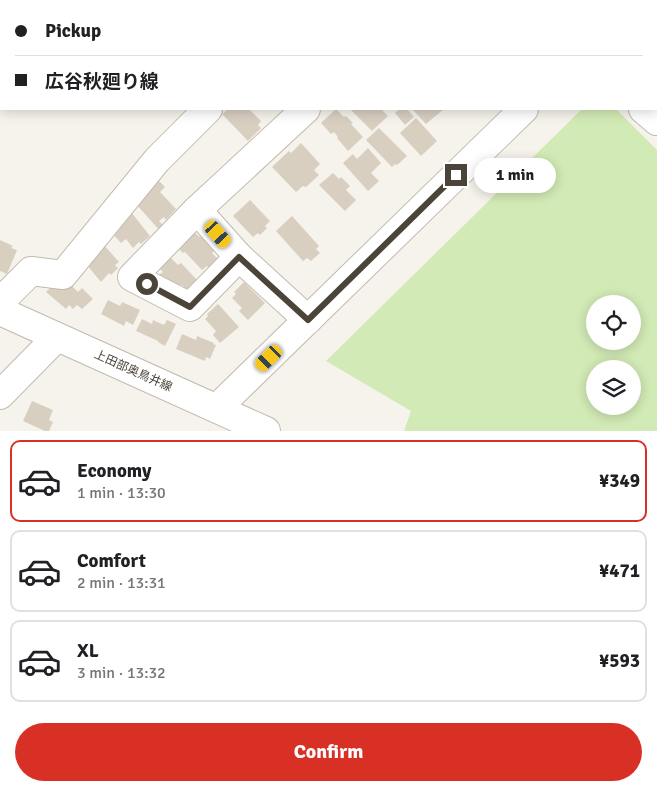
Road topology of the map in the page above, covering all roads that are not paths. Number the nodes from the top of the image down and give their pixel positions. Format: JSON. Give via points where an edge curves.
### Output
{"nodes":[{"id":1,"x":207,"y":110,"type":"edge"},
{"id":2,"x":305,"y":110,"type":"edge"},
{"id":3,"x":523,"y":110,"type":"edge"},
{"id":4,"x":644,"y":110,"type":"edge"},
{"id":5,"x":657,"y":122,"type":"edge"},
{"id":6,"x":197,"y":210,"type":"junction"},
{"id":7,"x":239,"y":257,"type":"junction"},
{"id":8,"x":0,"y":302,"type":"edge"},
{"id":9,"x":0,"y":311,"type":"edge"},
{"id":10,"x":308,"y":320,"type":"junction"},
{"id":11,"x":56,"y":337,"type":"junction"},
{"id":12,"x":0,"y":395,"type":"edge"},
{"id":13,"x":217,"y":408,"type":"junction"},
{"id":14,"x":266,"y":431,"type":"edge"}],
"edges":[{"from":1,"to":8,"type":"street","via":[[157,160],[63,275],[31,271]]},
{"from":2,"to":6,"type":"street"},
{"from":3,"to":10,"type":"street"},
{"from":4,"to":5,"type":"street"},
{"from":6,"to":7,"type":"street"},
{"from":6,"to":7,"type":"street","via":[[132,277],[190,307]]},
{"from":7,"to":10,"type":"street"},
{"from":9,"to":11,"type":"street","name":"上田部奥鳥井線"},
{"from":10,"to":13,"type":"street"},
{"from":11,"to":12,"type":"street"},
{"from":11,"to":13,"type":"street","name":"上田部奥鳥井線"},
{"from":13,"to":14,"type":"street","name":"上田部奥鳥井線"}]}
